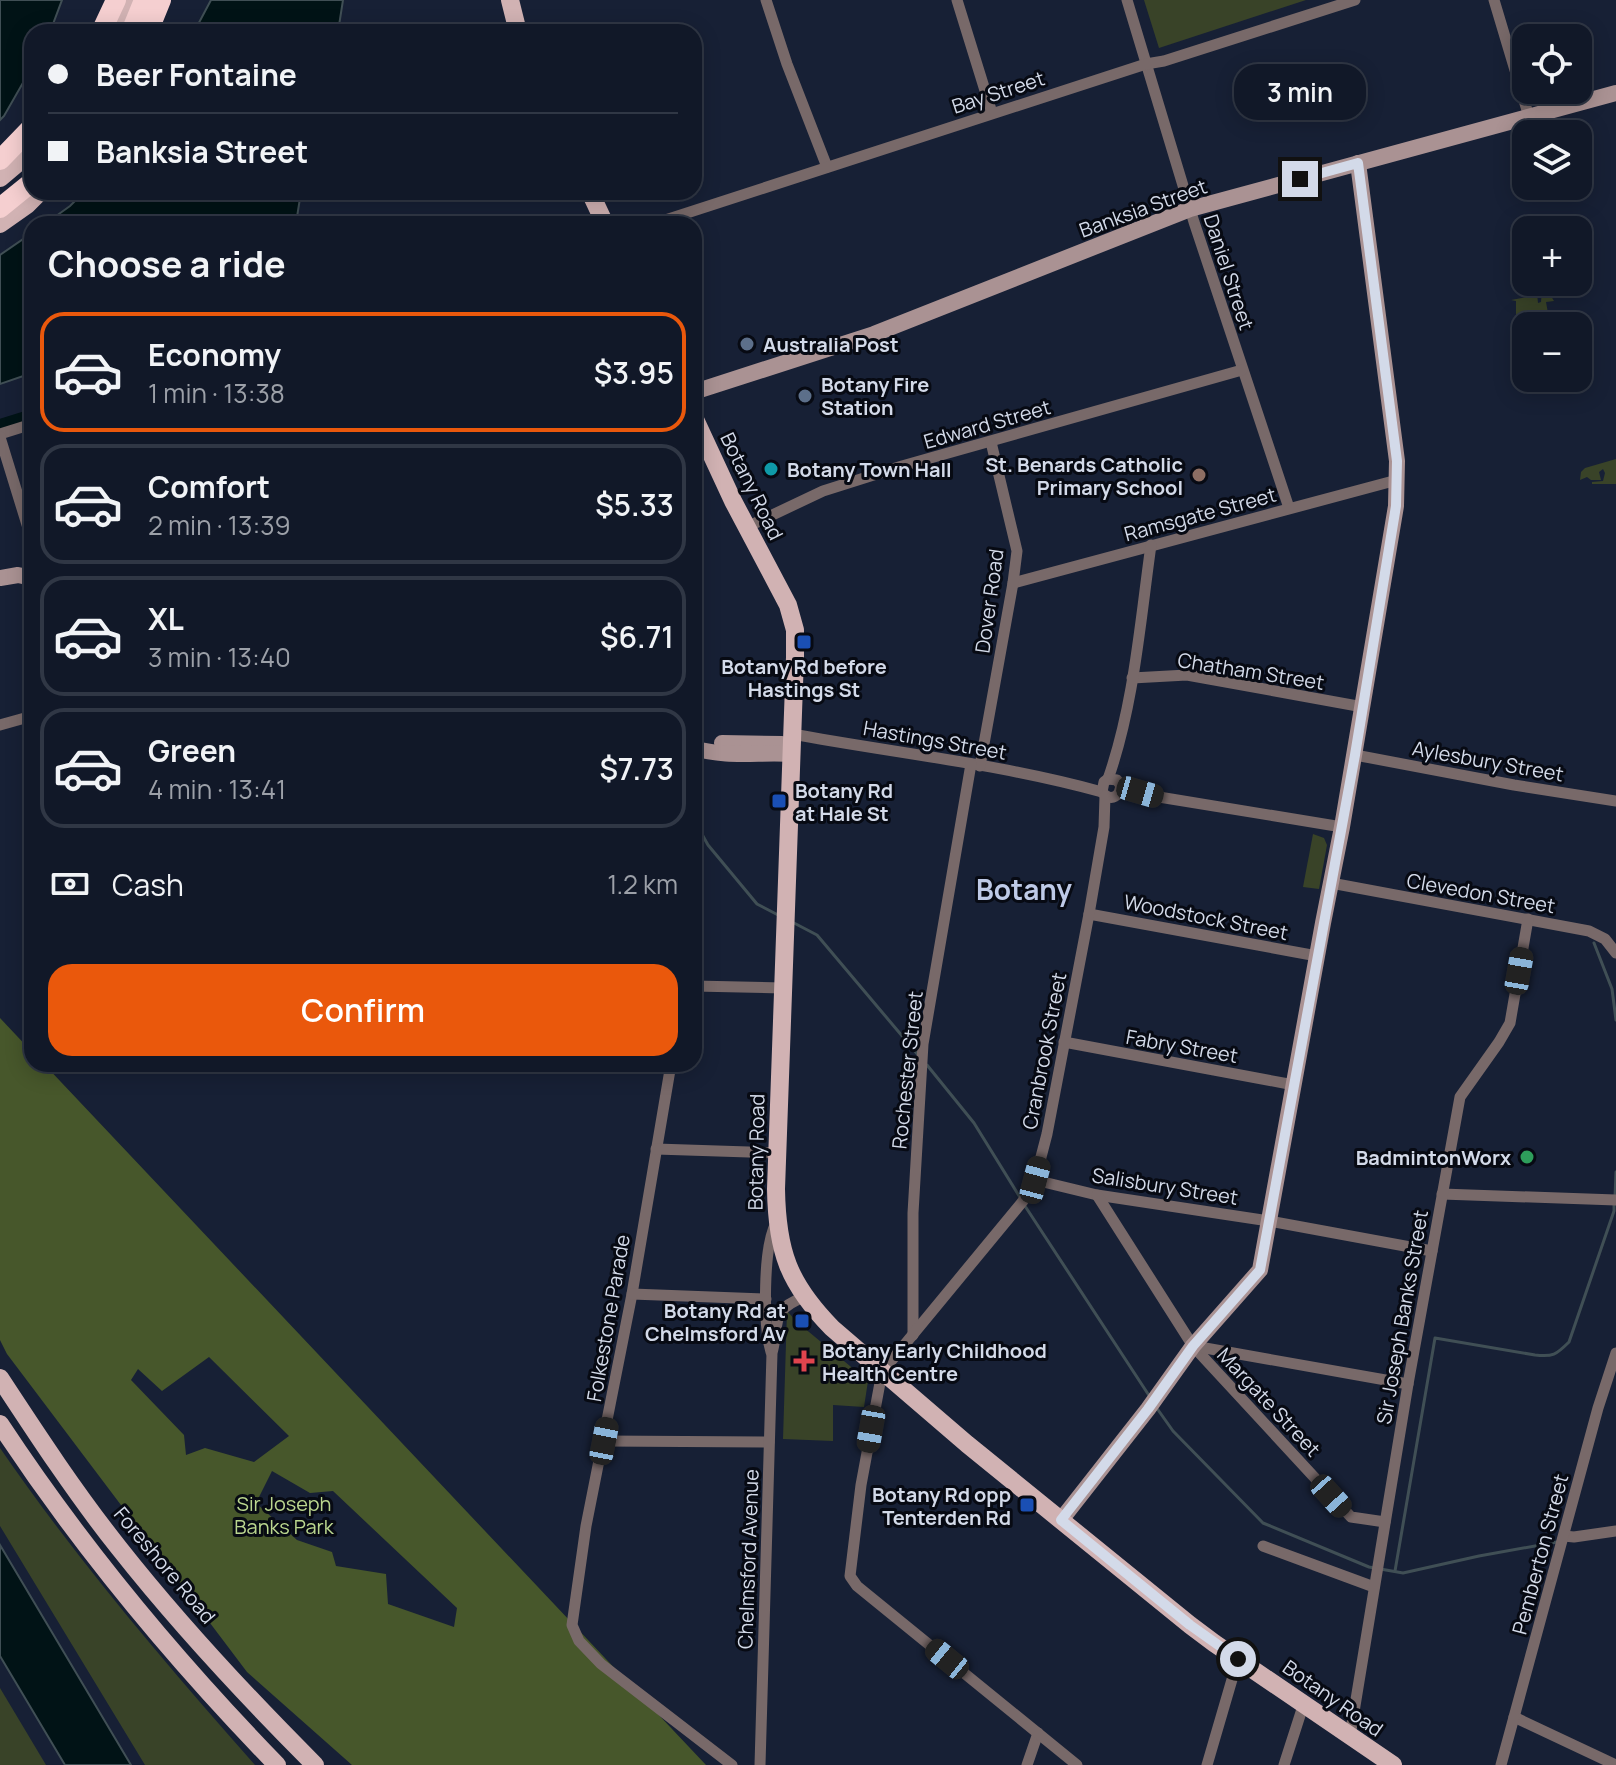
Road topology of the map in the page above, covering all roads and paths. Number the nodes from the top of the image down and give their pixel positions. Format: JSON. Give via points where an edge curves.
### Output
{"nodes":[{"id":1,"x":102,"y":0,"type":"edge"},
{"id":2,"x":116,"y":0,"type":"edge"},
{"id":3,"x":127,"y":0,"type":"edge"},
{"id":4,"x":144,"y":0,"type":"edge"},
{"id":5,"x":161,"y":0,"type":"edge"},
{"id":6,"x":170,"y":0,"type":"edge"},
{"id":7,"x":510,"y":0,"type":"edge"},
{"id":8,"x":766,"y":0,"type":"edge"},
{"id":9,"x":957,"y":0,"type":"edge"},
{"id":10,"x":1127,"y":0,"type":"edge"},
{"id":11,"x":1355,"y":0,"type":"edge"},
{"id":12,"x":1494,"y":0,"type":"edge"},
{"id":13,"x":92,"y":24,"type":"edge"},
{"id":14,"x":105,"y":24,"type":"edge"},
{"id":15,"x":116,"y":24,"type":"edge"},
{"id":16,"x":134,"y":24,"type":"edge"},
{"id":17,"x":151,"y":24,"type":"edge"},
{"id":18,"x":160,"y":24,"type":"edge"},
{"id":19,"x":516,"y":24,"type":"edge"},
{"id":20,"x":1146,"y":64,"type":"junction"},
{"id":21,"x":1616,"y":93,"type":"edge"},
{"id":22,"x":992,"y":113,"type":"junction"},
{"id":23,"x":1529,"y":117,"type":"junction"},
{"id":24,"x":24,"y":135,"type":"edge"},
{"id":25,"x":24,"y":158,"type":"edge"},
{"id":26,"x":0,"y":160,"type":"edge"},
{"id":27,"x":1358,"y":163,"type":"junction"},
{"id":28,"x":827,"y":167,"type":"junction"},
{"id":29,"x":0,"y":178,"type":"edge"},
{"id":30,"x":24,"y":190,"type":"edge"},
{"id":31,"x":28,"y":200,"type":"edge"},
{"id":32,"x":0,"y":208,"type":"edge"},
{"id":33,"x":1190,"y":209,"type":"junction"},
{"id":34,"x":677,"y":216,"type":"edge"},
{"id":35,"x":0,"y":224,"type":"edge"},
{"id":36,"x":1242,"y":370,"type":"junction"},
{"id":37,"x":702,"y":389,"type":"edge"},
{"id":38,"x":24,"y":427,"type":"edge"},
{"id":39,"x":702,"y":434,"type":"edge"},
{"id":40,"x":0,"y":436,"type":"edge"},
{"id":41,"x":991,"y":442,"type":"junction"},
{"id":42,"x":1397,"y":480,"type":"junction"},
{"id":43,"x":24,"y":503,"type":"edge"},
{"id":44,"x":1289,"y":508,"type":"junction"},
{"id":45,"x":747,"y":527,"type":"junction"},
{"id":46,"x":1151,"y":545,"type":"junction"},
{"id":47,"x":24,"y":576,"type":"edge"},
{"id":48,"x":0,"y":578,"type":"edge"},
{"id":49,"x":1013,"y":583,"type":"junction"},
{"id":50,"x":1132,"y":678,"type":"junction"},
{"id":51,"x":1363,"y":707,"type":"junction"},
{"id":52,"x":24,"y":718,"type":"edge"},
{"id":53,"x":0,"y":725,"type":"edge"},
{"id":54,"x":792,"y":744,"type":"junction"},
{"id":55,"x":702,"y":747,"type":"edge"},
{"id":56,"x":1355,"y":755,"type":"junction"},
{"id":57,"x":976,"y":765,"type":"junction"},
{"id":58,"x":1111,"y":788,"type":"junction"},
{"id":59,"x":1616,"y":801,"type":"edge"},
{"id":60,"x":1342,"y":827,"type":"junction"},
{"id":61,"x":1331,"y":883,"type":"junction"},
{"id":62,"x":1089,"y":914,"type":"junction"},
{"id":63,"x":1528,"y":919,"type":"junction"},
{"id":64,"x":1616,"y":953,"type":"edge"},
{"id":65,"x":1317,"y":956,"type":"junction"},
{"id":66,"x":702,"y":986,"type":"edge"},
{"id":67,"x":783,"y":988,"type":"junction"},
{"id":68,"x":1064,"y":1042,"type":"junction"},
{"id":69,"x":670,"y":1072,"type":"edge"},
{"id":70,"x":1294,"y":1085,"type":"junction"},
{"id":71,"x":656,"y":1149,"type":"junction"},
{"id":72,"x":777,"y":1153,"type":"junction"},
{"id":73,"x":1035,"y":1180,"type":"junction"},
{"id":74,"x":1442,"y":1194,"type":"junction"},
{"id":75,"x":1097,"y":1195,"type":"junction"},
{"id":76,"x":1616,"y":1200,"type":"edge"},
{"id":77,"x":1269,"y":1221,"type":"junction"},
{"id":78,"x":777,"y":1223,"type":"junction"},
{"id":79,"x":1432,"y":1251,"type":"junction"},
{"id":80,"x":632,"y":1294,"type":"junction"},
{"id":81,"x":804,"y":1297,"type":"junction"},
{"id":82,"x":766,"y":1299,"type":"junction"},
{"id":83,"x":913,"y":1335,"type":"junction"},
{"id":84,"x":1193,"y":1346,"type":"junction"},
{"id":85,"x":772,"y":1353,"type":"junction"},
{"id":86,"x":1616,"y":1353,"type":"edge"},
{"id":87,"x":882,"y":1372,"type":"junction"},
{"id":88,"x":0,"y":1378,"type":"edge"},
{"id":89,"x":1408,"y":1384,"type":"junction"},
{"id":90,"x":0,"y":1424,"type":"edge"},
{"id":91,"x":604,"y":1441,"type":"junction"},
{"id":92,"x":769,"y":1442,"type":"junction"},
{"id":93,"x":1061,"y":1520,"type":"junction"},
{"id":94,"x":1385,"y":1522,"type":"junction"},
{"id":95,"x":1616,"y":1531,"type":"edge"},
{"id":96,"x":1564,"y":1536,"type":"junction"},
{"id":97,"x":1263,"y":1546,"type":"dead end"},
{"id":98,"x":1374,"y":1587,"type":"junction"},
{"id":99,"x":1238,"y":1659,"type":"junction"},
{"id":100,"x":1304,"y":1703,"type":"junction"},
{"id":101,"x":1514,"y":1717,"type":"junction"},
{"id":102,"x":1038,"y":1733,"type":"junction"},
{"id":103,"x":1350,"y":1736,"type":"junction"},
{"id":104,"x":277,"y":1765,"type":"edge"},
{"id":105,"x":315,"y":1765,"type":"edge"},
{"id":106,"x":732,"y":1765,"type":"edge"},
{"id":107,"x":760,"y":1765,"type":"edge"},
{"id":108,"x":1027,"y":1765,"type":"edge"},
{"id":109,"x":1077,"y":1765,"type":"edge"},
{"id":110,"x":1207,"y":1765,"type":"edge"},
{"id":111,"x":1284,"y":1765,"type":"edge"},
{"id":112,"x":1393,"y":1765,"type":"edge"},
{"id":113,"x":1501,"y":1765,"type":"edge"},
{"id":114,"x":1616,"y":1765,"type":"edge"}],
"edges":[{"from":1,"to":13,"type":"highway"},
{"from":2,"to":14,"type":"highway"},
{"from":3,"to":15,"type":"main road"},
{"from":4,"to":16,"type":"highway"},
{"from":5,"to":17,"type":"highway"},
{"from":6,"to":18,"type":"main road"},
{"from":7,"to":19,"type":"main road"},
{"from":8,"to":28,"type":"street"},
{"from":9,"to":22,"type":"street"},
{"from":10,"to":20,"type":"street","name":"Daniel Street"},
{"from":11,"to":20,"type":"street","name":"Bay Street"},
{"from":12,"to":23,"type":"street"},
{"from":20,"to":22,"type":"street","name":"Bay Street"},
{"from":20,"to":33,"type":"street","name":"Daniel Street"},
{"from":21,"to":23,"type":"street","name":"Banksia Street"},
{"from":22,"to":28,"type":"street","name":"Bay Street"},
{"from":23,"to":27,"type":"street","name":"Banksia Street"},
{"from":24,"to":26,"type":"highway"},
{"from":25,"to":29,"type":"main road"},
{"from":27,"to":33,"type":"street","name":"Banksia Street"},
{"from":27,"to":42,"type":"street"},
{"from":28,"to":34,"type":"street","name":"Bay Street"},
{"from":30,"to":32,"type":"highway"},
{"from":31,"to":35,"type":"main road"},
{"from":33,"to":36,"type":"street","name":"Daniel Street"},
{"from":33,"to":37,"type":"street","name":"Banksia Street","via":[[874,334]]},
{"from":36,"to":41,"type":"street","name":"Edward Street"},
{"from":36,"to":44,"type":"street","name":"Daniel Street"},
{"from":38,"to":40,"type":"street"},
{"from":39,"to":45,"type":"main road","name":"Botany Road"},
{"from":40,"to":43,"type":"street"},
{"from":41,"to":45,"type":"street","name":"Edward Street","via":[[823,491]]},
{"from":41,"to":49,"type":"street","name":"Dover Road","via":[[1017,551]]},
{"from":42,"to":44,"type":"street","name":"Ramsgate Street"},
{"from":42,"to":51,"type":"street"},
{"from":44,"to":46,"type":"street","name":"Ramsgate Street"},
{"from":45,"to":54,"type":"main road","name":"Botany Road","via":[[792,617]]},
{"from":46,"to":49,"type":"street","name":"Ramsgate Street"},
{"from":46,"to":50,"type":"street","name":"Cranbrook Street"},
{"from":47,"to":48,"type":"street"},
{"from":49,"to":57,"type":"street","name":"Dover Road"},
{"from":50,"to":51,"type":"street","name":"Chatham Street","via":[[1187,675]]},
{"from":50,"to":58,"type":"street","name":"Cranbrook Street"},
{"from":51,"to":56,"type":"street"},
{"from":52,"to":53,"type":"street"},
{"from":54,"to":55,"type":"street"},
{"from":54,"to":57,"type":"street","name":"Hastings Street"},
{"from":54,"to":67,"type":"main road","name":"Botany Road"},
{"from":56,"to":59,"type":"street","name":"Aylesbury Street"},
{"from":56,"to":60,"type":"street"},
{"from":57,"to":58,"type":"street","name":"Hastings Street"},
{"from":57,"to":83,"type":"street","name":"Rochester Street","via":[[923,1044],[913,1213]]},
{"from":58,"to":60,"type":"street","name":"Hastings Street"},
{"from":58,"to":62,"type":"street","name":"Cranbrook Street"},
{"from":60,"to":61,"type":"street"},
{"from":61,"to":63,"type":"street","name":"Clevedon Street"},
{"from":61,"to":65,"type":"street"},
{"from":62,"to":65,"type":"street","name":"Woodstock Street"},
{"from":62,"to":68,"type":"street","name":"Cranbrook Street"},
{"from":63,"to":64,"type":"street","name":"Clevedon Street","via":[[1589,931]]},
{"from":63,"to":74,"type":"street","name":"Sir Joseph Banks Street","via":[[1510,1023],[1460,1097]]},
{"from":65,"to":70,"type":"street"},
{"from":66,"to":67,"type":"street"},
{"from":67,"to":72,"type":"main road","name":"Botany Road"},
{"from":68,"to":70,"type":"street","name":"Fabry Street"},
{"from":68,"to":73,"type":"street","name":"Cranbrook Street"},
{"from":69,"to":71,"type":"street","name":"Folkestone Parade"},
{"from":70,"to":77,"type":"street"},
{"from":71,"to":72,"type":"street"},
{"from":71,"to":80,"type":"street","name":"Folkestone Parade"},
{"from":72,"to":78,"type":"main road","name":"Botany Road"},
{"from":73,"to":75,"type":"street","name":"Salisbury Street"},
{"from":73,"to":83,"type":"street","name":"Cranbrook Street"},
{"from":74,"to":76,"type":"street"},
{"from":74,"to":79,"type":"street","name":"Sir Joseph Banks Street"},
{"from":75,"to":77,"type":"street","name":"Salisbury Street"},
{"from":75,"to":84,"type":"street","name":"Margate Street"},
{"from":77,"to":79,"type":"street","name":"Salisbury Street"},
{"from":77,"to":84,"type":"street","via":[[1260,1270]]},
{"from":78,"to":81,"type":"main road","name":"Botany Road","via":[[785,1258]]},
{"from":78,"to":82,"type":"street","name":"Chelmsford Avenue","via":[[770,1237]]},
{"from":79,"to":89,"type":"street","name":"Sir Joseph Banks Street"},
{"from":80,"to":82,"type":"street"},
{"from":80,"to":91,"type":"street","name":"Folkestone Parade"},
{"from":81,"to":85,"type":"street","name":"Chelmsford Avenue","via":[[780,1312]]},
{"from":81,"to":87,"type":"main road","name":"Botany Road"},
{"from":82,"to":85,"type":"street","name":"Chelmsford Avenue"},
{"from":83,"to":87,"type":"street","name":"Cranbrook Street"},
{"from":84,"to":89,"type":"street"},
{"from":84,"to":93,"type":"street"},
{"from":84,"to":94,"type":"street","name":"Margate Street","via":[[1351,1517]]},
{"from":85,"to":92,"type":"street","name":"Chelmsford Avenue"},
{"from":86,"to":96,"type":"street","name":"Pemberton Street"},
{"from":87,"to":93,"type":"main road","name":"Botany Road"},
{"from":87,"to":102,"type":"street","via":[[850,1576]]},
{"from":88,"to":105,"type":"main road","name":"Foreshore Road","via":[[118,1547]]},
{"from":89,"to":94,"type":"street","name":"Sir Joseph Banks Street"},
{"from":90,"to":104,"type":"main road","via":[[139,1613]]},
{"from":91,"to":92,"type":"street"},
{"from":91,"to":106,"type":"street","name":"Folkestone Parade","via":[[572,1625],[601,1664]]},
{"from":92,"to":107,"type":"street","name":"Chelmsford Avenue"},
{"from":93,"to":99,"type":"main road","name":"Botany Road"},
{"from":94,"to":98,"type":"street","name":"Sir Joseph Banks Street"},
{"from":95,"to":96,"type":"street"},
{"from":96,"to":101,"type":"street","name":"Pemberton Street"},
{"from":97,"to":98,"type":"street"},
{"from":98,"to":103,"type":"street","name":"Sir Joseph Banks Street"},
{"from":99,"to":100,"type":"main road","name":"Botany Road"},
{"from":99,"to":110,"type":"street"},
{"from":100,"to":103,"type":"main road","name":"Botany Road"},
{"from":100,"to":111,"type":"street"},
{"from":101,"to":113,"type":"street","name":"Pemberton Street"},
{"from":101,"to":114,"type":"street"},
{"from":102,"to":108,"type":"street"},
{"from":102,"to":109,"type":"street"},
{"from":103,"to":112,"type":"main road","name":"Botany Road"}]}
